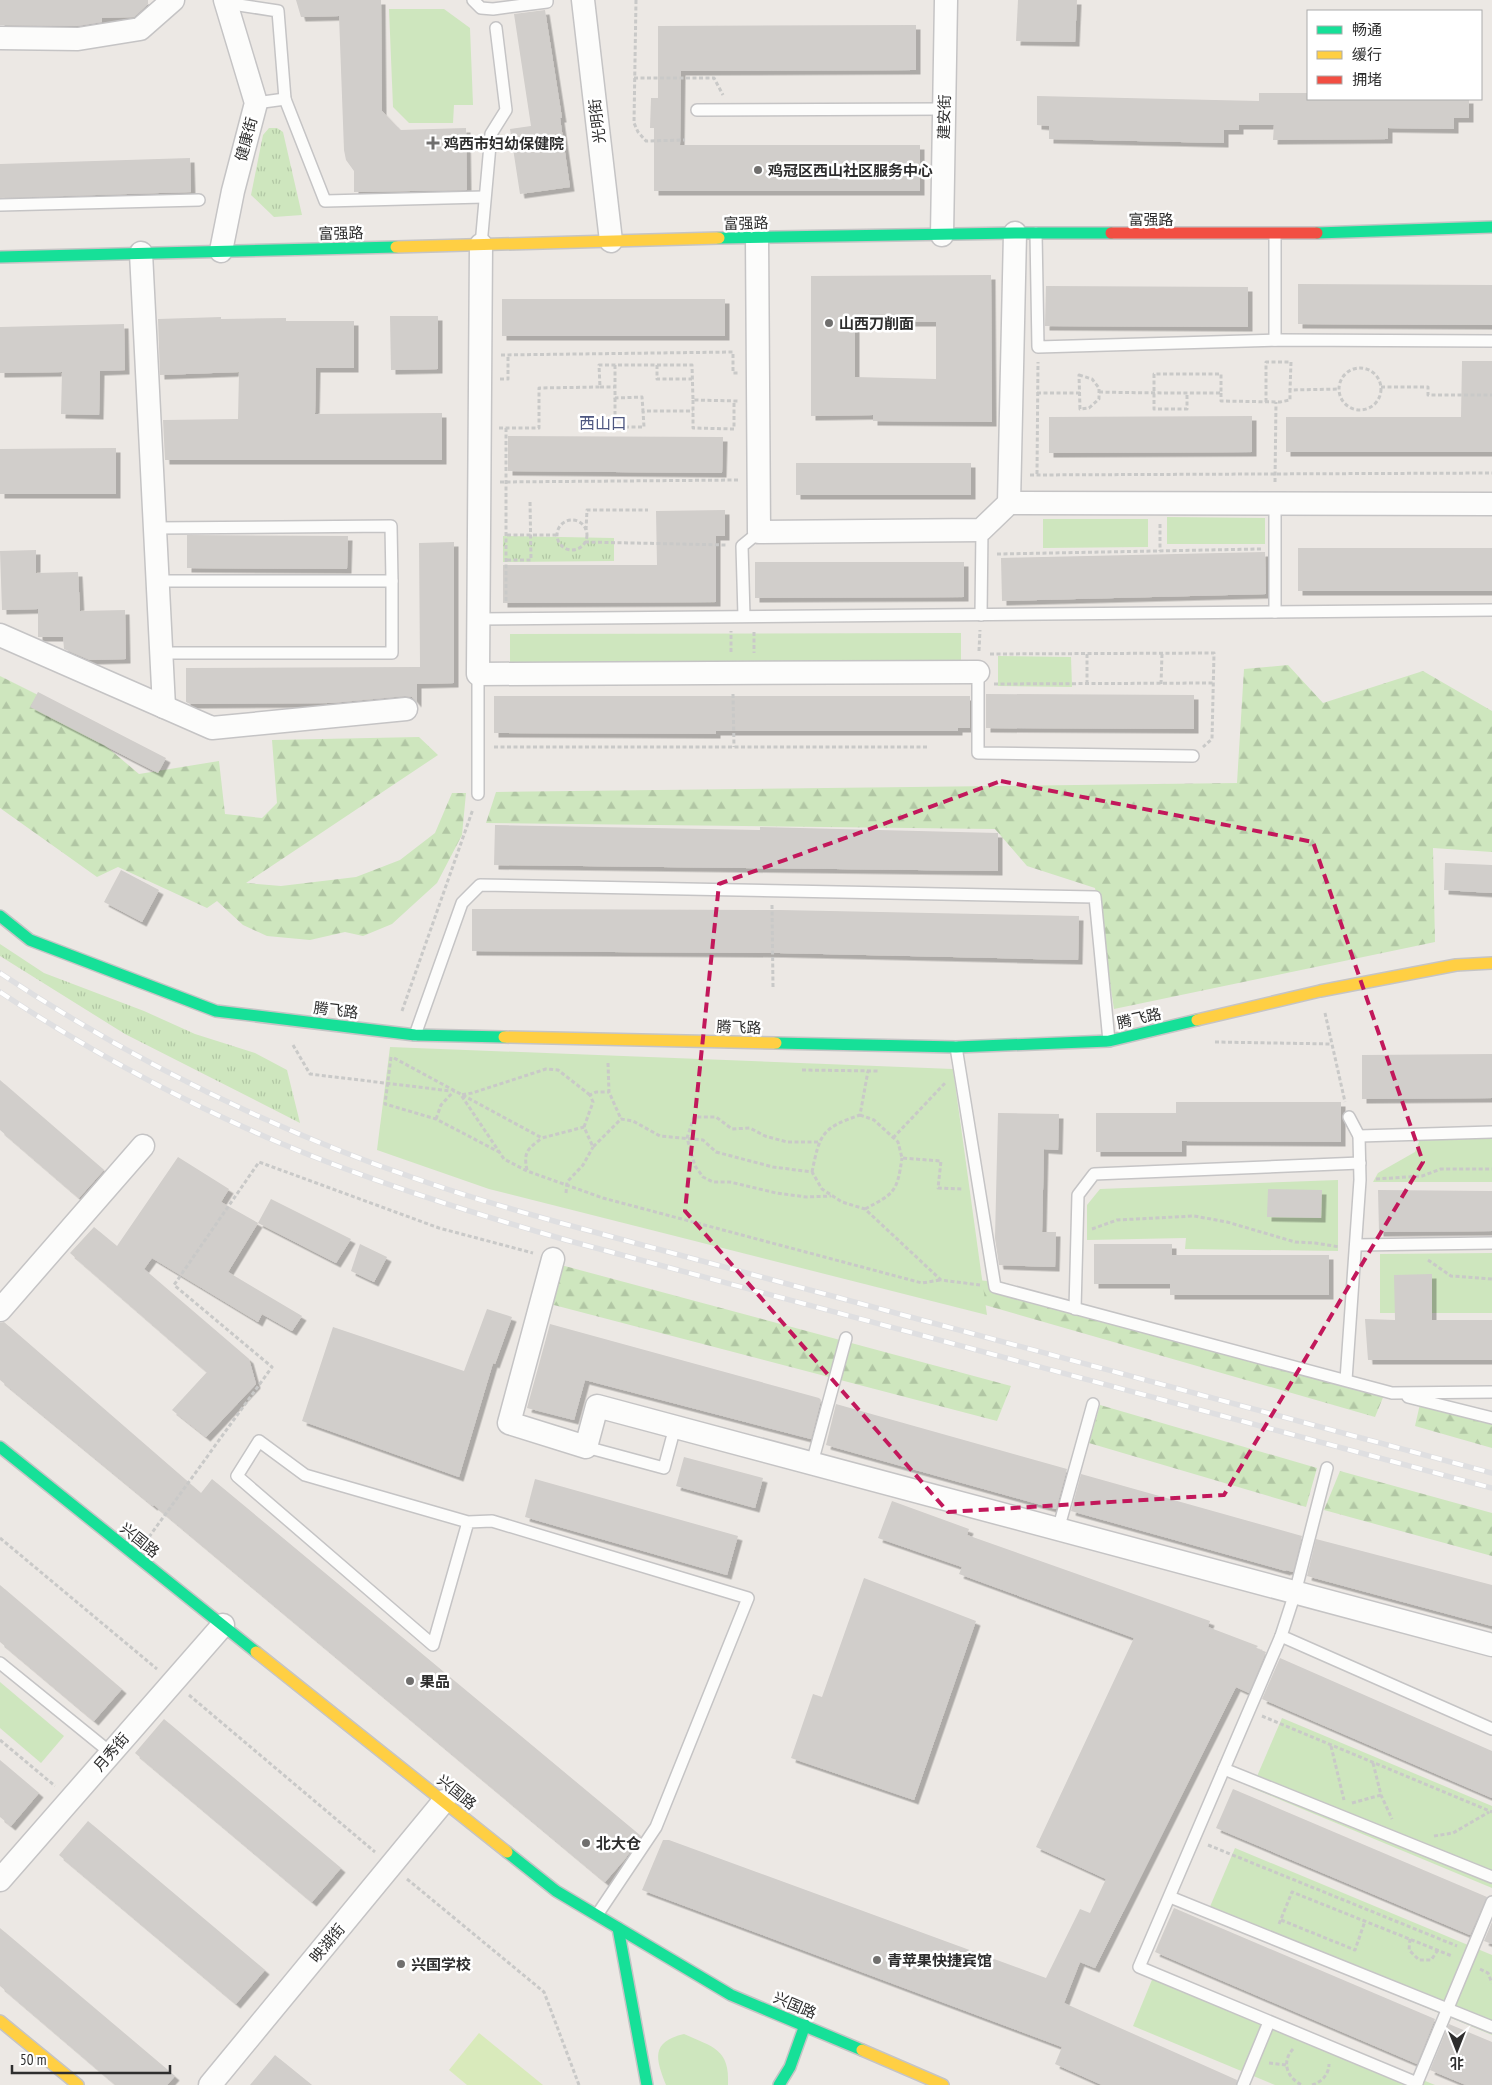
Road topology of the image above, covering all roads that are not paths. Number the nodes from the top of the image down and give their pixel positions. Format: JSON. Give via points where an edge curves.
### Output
{"nodes":[{"id":1,"x":173,"y":0,"type":"edge"},
{"id":2,"x":473,"y":0,"type":"edge"},
{"id":3,"x":546,"y":0,"type":"edge"},
{"id":4,"x":583,"y":0,"type":"edge"},
{"id":5,"x":946,"y":0,"type":"edge"},
{"id":6,"x":226,"y":1,"type":"edge"},
{"id":7,"x":496,"y":28,"type":"dead end"},
{"id":8,"x":0,"y":38,"type":"edge"},
{"id":9,"x":285,"y":99,"type":"junction"},
{"id":10,"x":256,"y":103,"type":"junction"},
{"id":11,"x":944,"y":109,"type":"junction"},
{"id":12,"x":697,"y":110,"type":"dead end"},
{"id":13,"x":484,"y":197,"type":"junction"},
{"id":14,"x":199,"y":200,"type":"dead end"},
{"id":15,"x":0,"y":205,"type":"edge"},
{"id":16,"x":1492,"y":227,"type":"edge"},
{"id":17,"x":1026,"y":233,"type":"junction"},
{"id":18,"x":942,"y":234,"type":"junction"},
{"id":19,"x":1275,"y":234,"type":"junction"},
{"id":20,"x":757,"y":237,"type":"junction"},
{"id":21,"x":611,"y":241,"type":"junction"},
{"id":22,"x":481,"y":245,"type":"junction"},
{"id":23,"x":221,"y":251,"type":"junction"},
{"id":24,"x":141,"y":253,"type":"junction"},
{"id":25,"x":0,"y":257,"type":"edge"},
{"id":26,"x":1275,"y":340,"type":"junction"},
{"id":27,"x":1492,"y":341,"type":"edge"},
{"id":28,"x":1009,"y":503,"type":"junction"},
{"id":29,"x":1275,"y":504,"type":"junction"},
{"id":30,"x":1492,"y":504,"type":"edge"},
{"id":31,"x":155,"y":528,"type":"junction"},
{"id":32,"x":982,"y":529,"type":"junction"},
{"id":33,"x":751,"y":539,"type":"junction"},
{"id":34,"x":158,"y":581,"type":"junction"},
{"id":35,"x":392,"y":581,"type":"junction"},
{"id":36,"x":1492,"y":610,"type":"edge"},
{"id":37,"x":1275,"y":612,"type":"junction"},
{"id":38,"x":981,"y":615,"type":"junction"},
{"id":39,"x":744,"y":616,"type":"junction"},
{"id":40,"x":479,"y":619,"type":"junction"},
{"id":41,"x":0,"y":635,"type":"edge"},
{"id":42,"x":161,"y":653,"type":"junction"},
{"id":43,"x":981,"y":666,"type":"joint"},
{"id":44,"x":478,"y":674,"type":"junction"},
{"id":45,"x":164,"y":706,"type":"junction"},
{"id":46,"x":406,"y":709,"type":"dead end"},
{"id":47,"x":1193,"y":756,"type":"road end"},
{"id":48,"x":478,"y":794,"type":"road end"},
{"id":49,"x":0,"y":916,"type":"edge"},
{"id":50,"x":1492,"y":963,"type":"edge"},
{"id":51,"x":415,"y":1035,"type":"junction"},
{"id":52,"x":1110,"y":1041,"type":"junction"},
{"id":53,"x":956,"y":1047,"type":"junction"},
{"id":54,"x":1349,"y":1117,"type":"dead end"},
{"id":55,"x":1492,"y":1132,"type":"edge"},
{"id":56,"x":1359,"y":1136,"type":"junction"},
{"id":57,"x":143,"y":1146,"type":"dead end"},
{"id":58,"x":1360,"y":1163,"type":"junction"},
{"id":59,"x":1492,"y":1243,"type":"edge"},
{"id":60,"x":1356,"y":1247,"type":"junction"},
{"id":61,"x":553,"y":1259,"type":"road end"},
{"id":62,"x":1075,"y":1308,"type":"junction"},
{"id":63,"x":0,"y":1310,"type":"edge"},
{"id":64,"x":846,"y":1338,"type":"dead end"},
{"id":65,"x":1346,"y":1380,"type":"junction"},
{"id":66,"x":1492,"y":1392,"type":"edge"},
{"id":67,"x":1392,"y":1393,"type":"junction"},
{"id":68,"x":1094,"y":1404,"type":"dead end"},
{"id":69,"x":1492,"y":1418,"type":"edge"},
{"id":70,"x":675,"y":1427,"type":"junction"},
{"id":71,"x":0,"y":1447,"type":"edge"},
{"id":72,"x":586,"y":1447,"type":"junction"},
{"id":73,"x":812,"y":1463,"type":"junction"},
{"id":74,"x":1327,"y":1468,"type":"dead end"},
{"id":75,"x":468,"y":1522,"type":"junction"},
{"id":76,"x":1058,"y":1530,"type":"junction"},
{"id":77,"x":1294,"y":1593,"type":"junction"},
{"id":78,"x":223,"y":1625,"type":"junction"},
{"id":79,"x":1281,"y":1636,"type":"junction"},
{"id":80,"x":1492,"y":1645,"type":"edge"},
{"id":81,"x":0,"y":1664,"type":"edge"},
{"id":82,"x":1492,"y":1729,"type":"edge"},
{"id":83,"x":111,"y":1752,"type":"junction"},
{"id":84,"x":1224,"y":1769,"type":"junction"},
{"id":85,"x":444,"y":1801,"type":"junction"},
{"id":86,"x":1492,"y":1877,"type":"edge"},
{"id":87,"x":0,"y":1880,"type":"edge"},
{"id":88,"x":1170,"y":1897,"type":"junction"},
{"id":89,"x":1492,"y":1902,"type":"edge"},
{"id":90,"x":597,"y":1915,"type":"junction"},
{"id":91,"x":618,"y":1928,"type":"junction"},
{"id":92,"x":1448,"y":2009,"type":"junction"},
{"id":93,"x":0,"y":2021,"type":"edge"},
{"id":94,"x":1269,"y":2022,"type":"junction"},
{"id":95,"x":805,"y":2025,"type":"junction"},
{"id":96,"x":1492,"y":2027,"type":"edge"},
{"id":97,"x":1416,"y":2084,"type":"edge"},
{"id":98,"x":78,"y":2085,"type":"edge"},
{"id":99,"x":210,"y":2085,"type":"edge"},
{"id":100,"x":647,"y":2085,"type":"edge"},
{"id":101,"x":779,"y":2085,"type":"edge"},
{"id":102,"x":943,"y":2085,"type":"edge"},
{"id":103,"x":1243,"y":2085,"type":"edge"}],
"edges":[{"from":1,"to":8,"type":"street","via":[[140,29],[78,39]]},
{"from":2,"to":3,"type":"lane","via":[[481,8],[493,9]]},
{"from":4,"to":21,"type":"street","name":"光明街"},
{"from":5,"to":11,"type":"street","name":"建安街"},
{"from":6,"to":9,"type":"lane","via":[[278,11]]},
{"from":6,"to":10,"type":"street","name":"健康街"},
{"from":7,"to":13,"type":"lane","via":[[506,110],[492,134]]},
{"from":9,"to":10,"type":"lane"},
{"from":9,"to":13,"type":"lane","via":[[325,201]]},
{"from":10,"to":23,"type":"street","name":"健康街"},
{"from":11,"to":12,"type":"lane"},
{"from":11,"to":18,"type":"street","name":"建安街"},
{"from":13,"to":22,"type":"lane"},
{"from":14,"to":15,"type":"lane"},
{"from":16,"to":19,"type":"street","name":"富强路"},
{"from":17,"to":18,"type":"street","name":"富强路"},
{"from":17,"to":19,"type":"street","name":"富强路"},
{"from":17,"to":26,"type":"lane","via":[[1038,347]]},
{"from":17,"to":28,"type":"street","via":[[1011,393]]},
{"from":18,"to":20,"type":"street","name":"富强路"},
{"from":19,"to":26,"type":"lane"},
{"from":20,"to":21,"type":"street","name":"富强路"},
{"from":20,"to":33,"type":"street","via":[[759,479]]},
{"from":21,"to":22,"type":"street","name":"富强路"},
{"from":22,"to":23,"type":"street","name":"富强路"},
{"from":22,"to":40,"type":"street"},
{"from":23,"to":24,"type":"street","name":"富强路"},
{"from":24,"to":25,"type":"street","name":"富强路"},
{"from":24,"to":31,"type":"street"},
{"from":26,"to":27,"type":"lane"},
{"from":28,"to":29,"type":"street"},
{"from":28,"to":32,"type":"street"},
{"from":29,"to":30,"type":"street"},
{"from":29,"to":37,"type":"lane"},
{"from":31,"to":34,"type":"street"},
{"from":31,"to":35,"type":"lane","via":[[391,526]]},
{"from":32,"to":33,"type":"street"},
{"from":32,"to":38,"type":"lane"},
{"from":33,"to":39,"type":"lane"},
{"from":34,"to":35,"type":"lane"},
{"from":34,"to":42,"type":"street"},
{"from":35,"to":42,"type":"lane","via":[[392,653]]},
{"from":36,"to":37,"type":"lane"},
{"from":37,"to":38,"type":"lane"},
{"from":38,"to":39,"type":"lane"},
{"from":39,"to":40,"type":"lane"},
{"from":40,"to":44,"type":"street"},
{"from":41,"to":45,"type":"street"},
{"from":42,"to":45,"type":"street"},
{"from":43,"to":44,"type":"street"},
{"from":43,"to":47,"type":"lane","via":[[978,753]]},
{"from":44,"to":48,"type":"lane"},
{"from":45,"to":46,"type":"street","via":[[212,728]]},
{"from":49,"to":51,"type":"street","name":"腾飞路","via":[[30,940],[216,1011]]},
{"from":50,"to":52,"type":"street","name":"腾飞路","via":[[1456,965],[1320,991]]},
{"from":51,"to":52,"type":"lane","via":[[462,903],[480,885],[1095,897]]},
{"from":51,"to":53,"type":"street","name":"腾飞路"},
{"from":52,"to":53,"type":"street","name":"腾飞路"},
{"from":53,"to":62,"type":"lane","via":[[995,1287]]},
{"from":54,"to":56,"type":"lane"},
{"from":55,"to":56,"type":"lane"},
{"from":56,"to":58,"type":"lane"},
{"from":57,"to":63,"type":"street"},
{"from":58,"to":60,"type":"lane"},
{"from":58,"to":62,"type":"lane","via":[[1094,1174],[1078,1195]]},
{"from":59,"to":60,"type":"lane"},
{"from":60,"to":65,"type":"lane"},
{"from":61,"to":72,"type":"street","via":[[509,1423]]},
{"from":62,"to":65,"type":"lane"},
{"from":64,"to":73,"type":"lane"},
{"from":65,"to":67,"type":"lane"},
{"from":66,"to":67,"type":"lane"},
{"from":67,"to":69,"type":"lane"},
{"from":68,"to":76,"type":"lane"},
{"from":70,"to":72,"type":"street","via":[[597,1406]]},
{"from":70,"to":72,"type":"lane","via":[[664,1468]]},
{"from":70,"to":73,"type":"street"},
{"from":71,"to":78,"type":"street","name":"兴国路"},
{"from":73,"to":76,"type":"street"},
{"from":74,"to":77,"type":"lane"},
{"from":75,"to":75,"type":"lane","via":[[433,1645],[237,1476],[259,1441],[305,1475]]},
{"from":75,"to":90,"type":"lane","via":[[492,1521],[748,1598],[656,1827]]},
{"from":76,"to":77,"type":"street"},
{"from":77,"to":79,"type":"lane"},
{"from":77,"to":80,"type":"street"},
{"from":78,"to":83,"type":"street","name":"月秀街"},
{"from":78,"to":85,"type":"street","name":"兴国路"},
{"from":79,"to":82,"type":"lane"},
{"from":79,"to":84,"type":"lane"},
{"from":81,"to":83,"type":"lane"},
{"from":83,"to":87,"type":"street","name":"月秀街"},
{"from":84,"to":86,"type":"lane"},
{"from":84,"to":88,"type":"lane"},
{"from":85,"to":90,"type":"street","name":"兴国路","via":[[556,1891]]},
{"from":85,"to":99,"type":"street","name":"映湖街"},
{"from":88,"to":92,"type":"lane"},
{"from":88,"to":94,"type":"lane","via":[[1139,1967]]},
{"from":89,"to":92,"type":"lane"},
{"from":90,"to":91,"type":"street","name":"兴国路"},
{"from":91,"to":95,"type":"street","name":"兴国路","via":[[731,1995]]},
{"from":91,"to":100,"type":"street"},
{"from":92,"to":96,"type":"lane"},
{"from":92,"to":97,"type":"lane"},
{"from":93,"to":98,"type":"street"},
{"from":94,"to":97,"type":"lane"},
{"from":94,"to":103,"type":"lane"},
{"from":95,"to":101,"type":"street","via":[[790,2067]]},
{"from":95,"to":102,"type":"street","name":"兴国路"}]}
